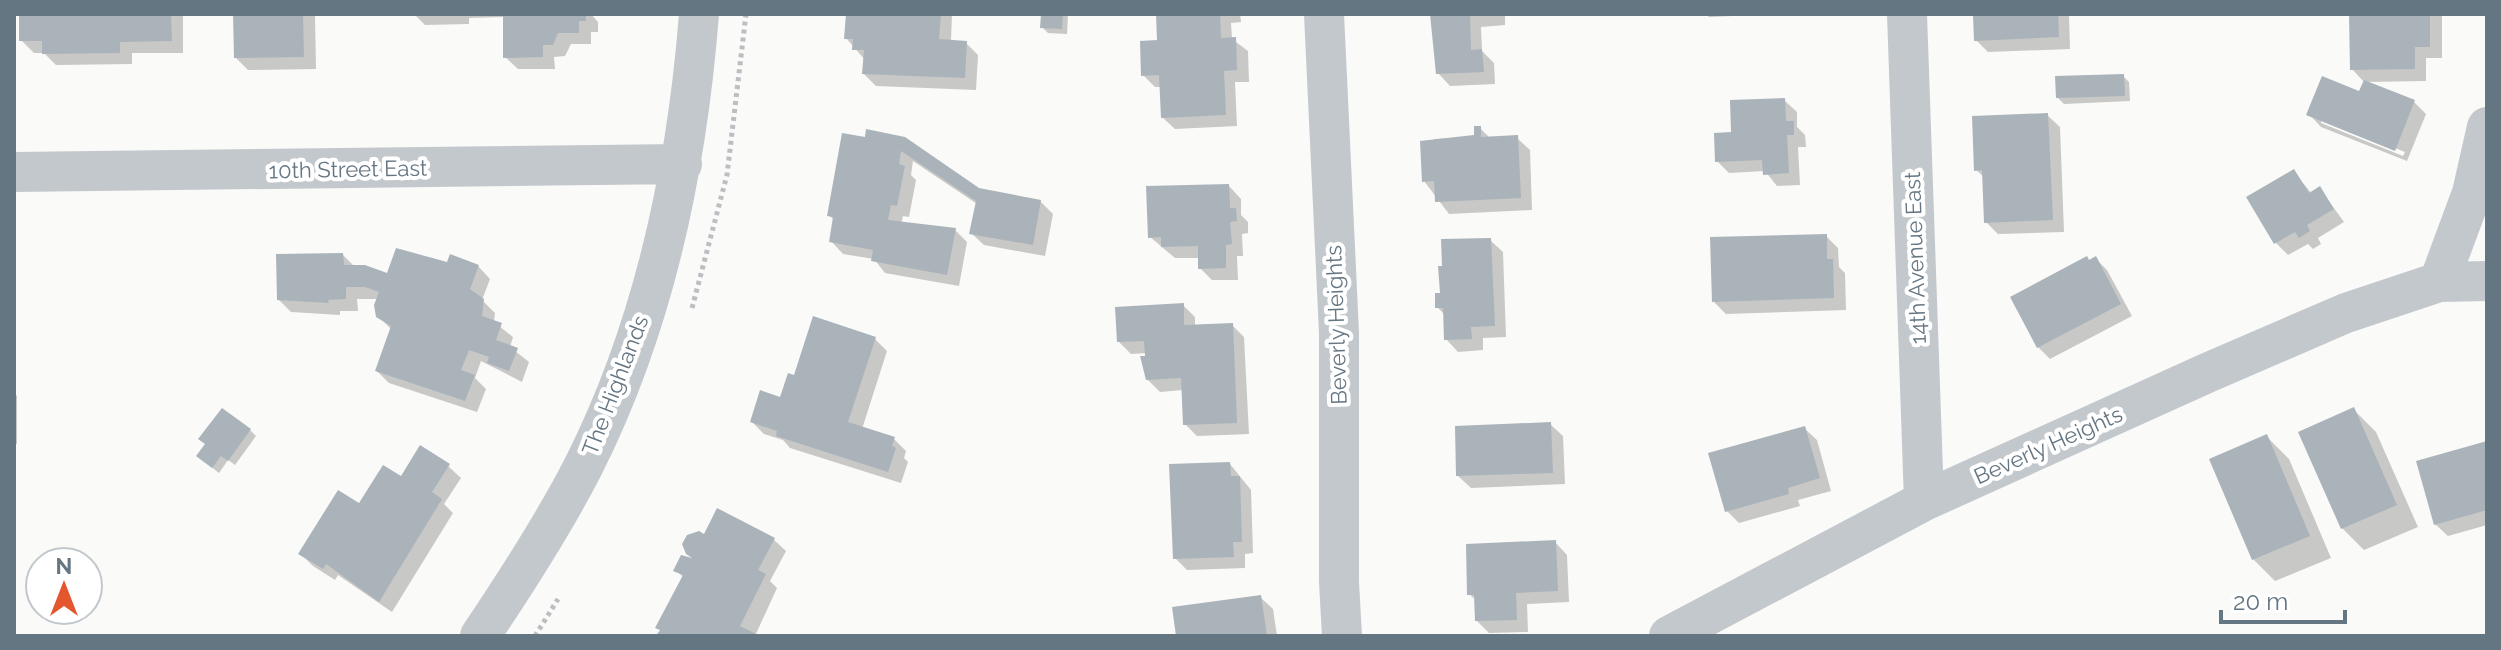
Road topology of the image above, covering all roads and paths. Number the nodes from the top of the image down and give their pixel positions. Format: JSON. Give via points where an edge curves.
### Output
{"nodes":[{"id":1,"x":699,"y":14,"type":"edge"},
{"id":2,"x":1324,"y":14,"type":"edge"},
{"id":3,"x":1907,"y":14,"type":"edge"},
{"id":4,"x":2487,"y":127,"type":"edge"},
{"id":5,"x":682,"y":164,"type":"junction"},
{"id":6,"x":14,"y":172,"type":"edge"},
{"id":7,"x":2487,"y":281,"type":"edge"},
{"id":8,"x":2439,"y":282,"type":"junction"},
{"id":9,"x":1924,"y":501,"type":"junction"},
{"id":10,"x":480,"y":636,"type":"edge"},
{"id":11,"x":1342,"y":636,"type":"edge"},
{"id":12,"x":1669,"y":636,"type":"edge"}],
"edges":[{"from":1,"to":5,"type":"street","name":"The Highlands"},
{"from":2,"to":11,"type":"street","name":"Beverly Heights","via":[[1339,333]]},
{"from":3,"to":9,"type":"street","name":"14th Avenue East"},
{"from":4,"to":8,"type":"street","via":[[2472,193]]},
{"from":5,"to":6,"type":"street","name":"10th Street East"},
{"from":5,"to":10,"type":"street","name":"The Highlands","via":[[636,342],[584,464]]},
{"from":7,"to":8,"type":"street"},
{"from":8,"to":9,"type":"street","name":"Beverly Heights","via":[[2346,313]]},
{"from":9,"to":12,"type":"street","name":"Beverly Heights"}]}
